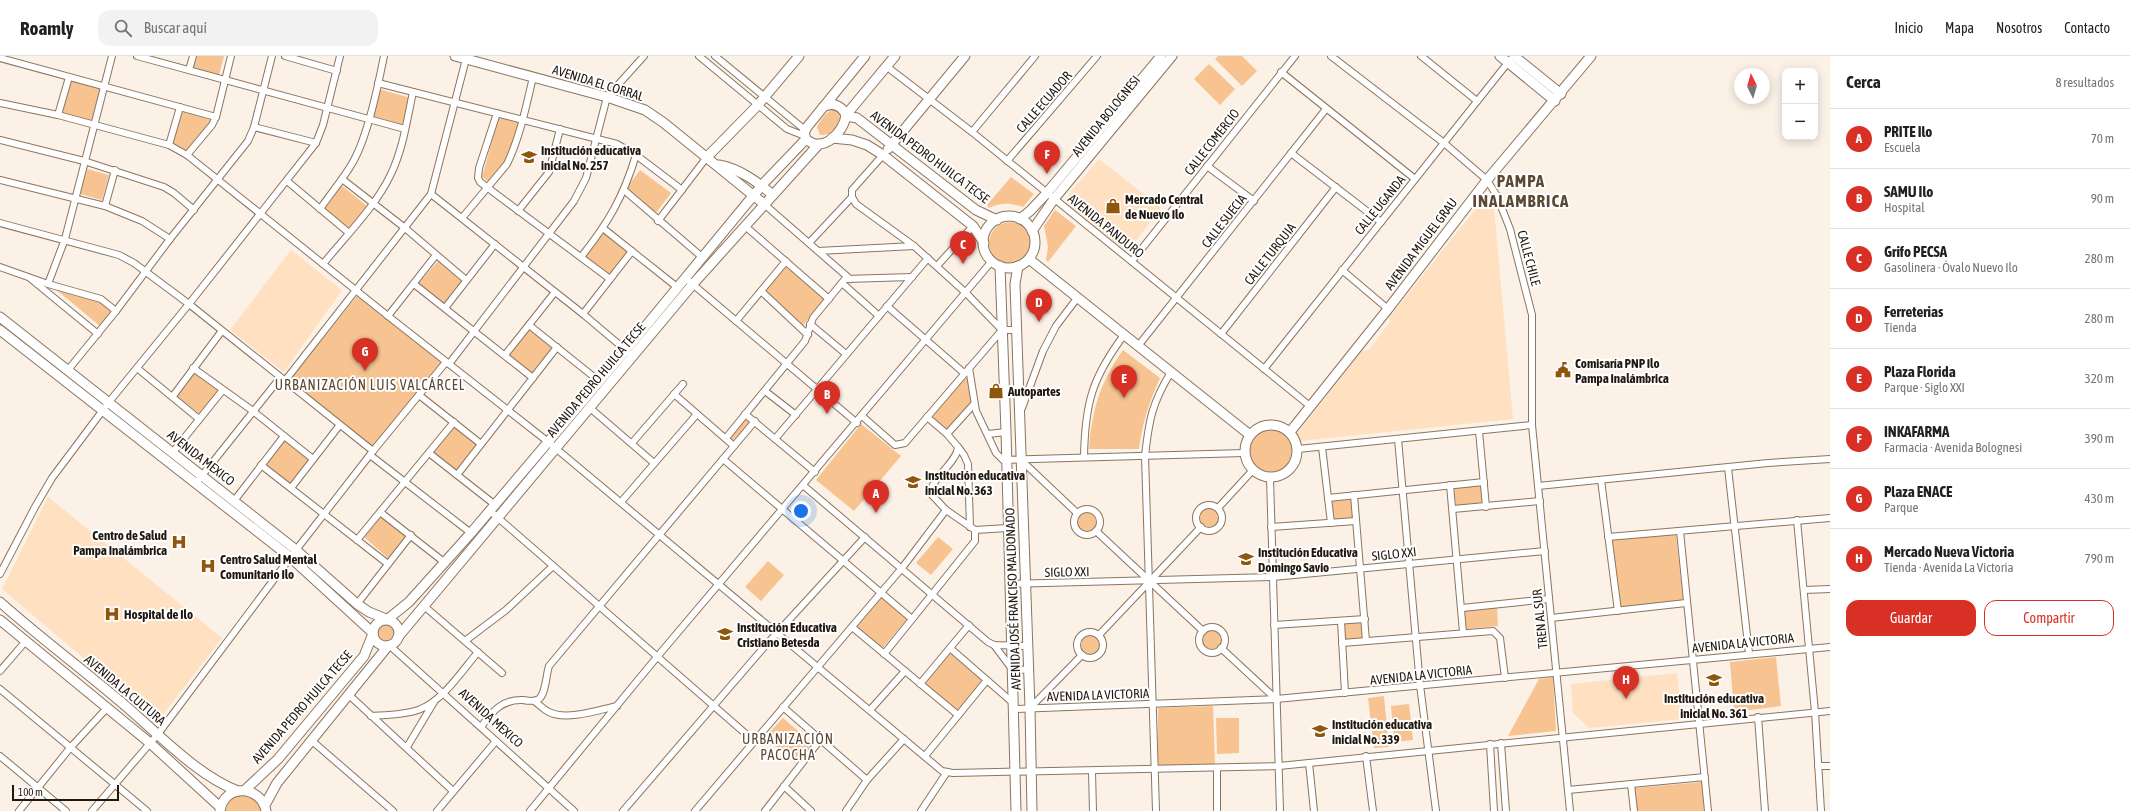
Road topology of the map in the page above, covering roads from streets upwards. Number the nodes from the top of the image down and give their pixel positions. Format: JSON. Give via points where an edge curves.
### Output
{"nodes":[{"id":1,"x":112,"y":56,"type":"edge"},
{"id":2,"x":137,"y":56,"type":"edge"},
{"id":3,"x":193,"y":56,"type":"edge"},
{"id":4,"x":231,"y":56,"type":"edge"},
{"id":5,"x":272,"y":56,"type":"edge"},
{"id":6,"x":285,"y":56,"type":"edge"},
{"id":7,"x":340,"y":56,"type":"edge"},
{"id":8,"x":384,"y":56,"type":"edge"},
{"id":9,"x":455,"y":56,"type":"edge"},
{"id":10,"x":644,"y":56,"type":"edge"},
{"id":11,"x":699,"y":56,"type":"edge"},
{"id":12,"x":715,"y":56,"type":"edge"},
{"id":13,"x":799,"y":56,"type":"edge"},
{"id":14,"x":865,"y":56,"type":"edge"},
{"id":15,"x":894,"y":56,"type":"edge"},
{"id":16,"x":965,"y":56,"type":"edge"},
{"id":17,"x":1035,"y":56,"type":"edge"},
{"id":18,"x":1097,"y":56,"type":"edge"},
{"id":19,"x":1161,"y":56,"type":"edge"},
{"id":20,"x":1295,"y":56,"type":"edge"},
{"id":21,"x":1331,"y":56,"type":"edge"},
{"id":22,"x":1421,"y":56,"type":"edge"},
{"id":23,"x":1500,"y":56,"type":"edge"},
{"id":24,"x":1592,"y":56,"type":"edge"},
{"id":25,"x":1170,"y":57,"type":"edge"},
{"id":26,"x":0,"y":58,"type":"edge"},
{"id":27,"x":1512,"y":58,"type":"edge"},
{"id":28,"x":466,"y":59,"type":"junction"},
{"id":29,"x":886,"y":66,"type":"junction"},
{"id":30,"x":189,"y":70,"type":"junction"},
{"id":31,"x":337,"y":71,"type":"junction"},
{"id":32,"x":1281,"y":72,"type":"junction"},
{"id":33,"x":68,"y":77,"type":"junction"},
{"id":34,"x":533,"y":77,"type":"junction"},
{"id":35,"x":224,"y":80,"type":"junction"},
{"id":36,"x":378,"y":83,"type":"junction"},
{"id":37,"x":104,"y":86,"type":"junction"},
{"id":38,"x":264,"y":90,"type":"junction"},
{"id":39,"x":413,"y":92,"type":"junction"},
{"id":40,"x":1561,"y":94,"type":"junction"},
{"id":41,"x":607,"y":97,"type":"junction"},
{"id":42,"x":764,"y":97,"type":"junction"},
{"id":43,"x":928,"y":99,"type":"junction"},
{"id":44,"x":1477,"y":101,"type":"junction"},
{"id":45,"x":1555,"y":101,"type":"junction"},
{"id":46,"x":455,"y":102,"type":"junction"},
{"id":47,"x":0,"y":103,"type":"edge"},
{"id":48,"x":757,"y":106,"type":"junction"},
{"id":49,"x":180,"y":107,"type":"junction"},
{"id":50,"x":823,"y":107,"type":"junction"},
{"id":51,"x":327,"y":108,"type":"junction"},
{"id":52,"x":1326,"y":109,"type":"junction"},
{"id":53,"x":497,"y":113,"type":"junction"},
{"id":54,"x":58,"y":115,"type":"junction"},
{"id":55,"x":846,"y":116,"type":"junction"},
{"id":56,"x":216,"y":117,"type":"junction"},
{"id":57,"x":368,"y":119,"type":"junction"},
{"id":58,"x":523,"y":119,"type":"junction"},
{"id":59,"x":94,"y":124,"type":"junction"},
{"id":60,"x":254,"y":127,"type":"junction"},
{"id":61,"x":405,"y":129,"type":"junction"},
{"id":62,"x":560,"y":129,"type":"junction"},
{"id":63,"x":972,"y":132,"type":"junction"},
{"id":64,"x":805,"y":135,"type":"junction"},
{"id":65,"x":832,"y":138,"type":"junction"},
{"id":66,"x":596,"y":139,"type":"junction"},
{"id":67,"x":0,"y":140,"type":"edge"},
{"id":68,"x":316,"y":143,"type":"junction"},
{"id":69,"x":1444,"y":143,"type":"junction"},
{"id":70,"x":819,"y":144,"type":"junction"},
{"id":71,"x":891,"y":144,"type":"junction"},
{"id":72,"x":169,"y":145,"type":"junction"},
{"id":73,"x":1291,"y":153,"type":"junction"},
{"id":74,"x":187,"y":155,"type":"junction"},
{"id":75,"x":636,"y":155,"type":"junction"},
{"id":76,"x":883,"y":155,"type":"junction"},
{"id":77,"x":707,"y":157,"type":"junction"},
{"id":78,"x":84,"y":161,"type":"junction"},
{"id":79,"x":1007,"y":162,"type":"junction"},
{"id":80,"x":717,"y":165,"type":"junction"},
{"id":81,"x":1207,"y":166,"type":"junction"},
{"id":82,"x":115,"y":170,"type":"junction"},
{"id":83,"x":218,"y":178,"type":"junction"},
{"id":84,"x":342,"y":179,"type":"junction"},
{"id":85,"x":1415,"y":179,"type":"junction"},
{"id":86,"x":0,"y":180,"type":"edge"},
{"id":87,"x":1487,"y":180,"type":"junction"},
{"id":88,"x":287,"y":181,"type":"junction"},
{"id":89,"x":762,"y":185,"type":"junction"},
{"id":90,"x":488,"y":187,"type":"junction"},
{"id":91,"x":1336,"y":187,"type":"junction"},
{"id":92,"x":624,"y":190,"type":"junction"},
{"id":93,"x":682,"y":190,"type":"junction"},
{"id":94,"x":431,"y":194,"type":"junction"},
{"id":95,"x":773,"y":194,"type":"junction"},
{"id":96,"x":1046,"y":194,"type":"junction"},
{"id":97,"x":754,"y":195,"type":"junction"},
{"id":98,"x":852,"y":197,"type":"junction"},
{"id":99,"x":75,"y":198,"type":"junction"},
{"id":100,"x":1054,"y":199,"type":"junction"},
{"id":101,"x":1254,"y":201,"type":"junction"},
{"id":102,"x":372,"y":202,"type":"junction"},
{"id":103,"x":764,"y":204,"type":"junction"},
{"id":104,"x":105,"y":206,"type":"junction"},
{"id":105,"x":320,"y":209,"type":"junction"},
{"id":106,"x":194,"y":210,"type":"junction"},
{"id":107,"x":518,"y":211,"type":"junction"},
{"id":108,"x":261,"y":213,"type":"junction"},
{"id":109,"x":462,"y":218,"type":"junction"},
{"id":110,"x":1020,"y":219,"type":"junction"},
{"id":111,"x":997,"y":220,"type":"junction"},
{"id":112,"x":658,"y":221,"type":"junction"},
{"id":113,"x":1381,"y":222,"type":"junction"},
{"id":114,"x":0,"y":223,"type":"edge"},
{"id":115,"x":745,"y":226,"type":"junction"},
{"id":116,"x":973,"y":226,"type":"junction"},
{"id":117,"x":405,"y":228,"type":"junction"},
{"id":118,"x":604,"y":229,"type":"junction"},
{"id":119,"x":1032,"y":231,"type":"junction"},
{"id":120,"x":348,"y":233,"type":"junction"},
{"id":121,"x":549,"y":234,"type":"junction"},
{"id":122,"x":65,"y":239,"type":"junction"},
{"id":123,"x":170,"y":239,"type":"junction"},
{"id":124,"x":809,"y":243,"type":"junction"},
{"id":125,"x":984,"y":243,"type":"junction"},
{"id":126,"x":495,"y":244,"type":"junction"},
{"id":127,"x":914,"y":246,"type":"junction"},
{"id":128,"x":632,"y":251,"type":"junction"},
{"id":129,"x":818,"y":251,"type":"junction"},
{"id":130,"x":436,"y":255,"type":"junction"},
{"id":131,"x":581,"y":257,"type":"junction"},
{"id":132,"x":702,"y":257,"type":"junction"},
{"id":133,"x":928,"y":258,"type":"junction"},
{"id":134,"x":1029,"y":259,"type":"junction"},
{"id":135,"x":786,"y":261,"type":"junction"},
{"id":136,"x":1132,"y":261,"type":"junction"},
{"id":137,"x":323,"y":264,"type":"junction"},
{"id":138,"x":996,"y":264,"type":"junction"},
{"id":139,"x":937,"y":266,"type":"junction"},
{"id":140,"x":1018,"y":266,"type":"junction"},
{"id":141,"x":0,"y":268,"type":"edge"},
{"id":142,"x":524,"y":268,"type":"junction"},
{"id":143,"x":1342,"y":270,"type":"junction"},
{"id":144,"x":146,"y":272,"type":"junction"},
{"id":145,"x":685,"y":277,"type":"junction"},
{"id":146,"x":912,"y":277,"type":"junction"},
{"id":147,"x":30,"y":278,"type":"junction"},
{"id":148,"x":610,"y":279,"type":"junction"},
{"id":149,"x":850,"y":279,"type":"junction"},
{"id":150,"x":466,"y":280,"type":"junction"},
{"id":151,"x":842,"y":283,"type":"junction"},
{"id":152,"x":48,"y":284,"type":"junction"},
{"id":153,"x":414,"y":284,"type":"junction"},
{"id":154,"x":693,"y":284,"type":"junction"},
{"id":155,"x":677,"y":287,"type":"junction"},
{"id":156,"x":356,"y":290,"type":"junction"},
{"id":157,"x":761,"y":291,"type":"junction"},
{"id":158,"x":555,"y":292,"type":"junction"},
{"id":159,"x":966,"y":293,"type":"junction"},
{"id":160,"x":1078,"y":297,"type":"junction"},
{"id":161,"x":829,"y":299,"type":"junction"},
{"id":162,"x":1177,"y":299,"type":"junction"},
{"id":163,"x":189,"y":304,"type":"junction"},
{"id":164,"x":887,"y":306,"type":"junction"},
{"id":165,"x":445,"y":308,"type":"junction"},
{"id":166,"x":1388,"y":309,"type":"junction"},
{"id":167,"x":116,"y":311,"type":"junction"},
{"id":168,"x":583,"y":314,"type":"junction"},
{"id":169,"x":388,"y":316,"type":"junction"},
{"id":170,"x":879,"y":316,"type":"junction"},
{"id":171,"x":0,"y":317,"type":"edge"},
{"id":172,"x":736,"y":321,"type":"junction"},
{"id":173,"x":810,"y":324,"type":"junction"},
{"id":174,"x":529,"y":325,"type":"junction"},
{"id":175,"x":0,"y":330,"type":"edge"},
{"id":176,"x":1002,"y":330,"type":"junction"},
{"id":177,"x":1017,"y":330,"type":"junction"},
{"id":178,"x":474,"y":331,"type":"junction"},
{"id":179,"x":221,"y":332,"type":"junction"},
{"id":180,"x":98,"y":334,"type":"junction"},
{"id":181,"x":1221,"y":334,"type":"junction"},
{"id":182,"x":808,"y":335,"type":"junction"},
{"id":183,"x":1124,"y":335,"type":"junction"},
{"id":184,"x":926,"y":340,"type":"junction"},
{"id":185,"x":1138,"y":346,"type":"junction"},
{"id":186,"x":557,"y":348,"type":"junction"},
{"id":187,"x":629,"y":353,"type":"junction"},
{"id":188,"x":846,"y":354,"type":"junction"},
{"id":189,"x":505,"y":355,"type":"junction"},
{"id":190,"x":448,"y":363,"type":"junction"},
{"id":191,"x":787,"y":364,"type":"junction"},
{"id":192,"x":137,"y":368,"type":"junction"},
{"id":193,"x":193,"y":368,"type":"junction"},
{"id":194,"x":969,"y":368,"type":"junction"},
{"id":195,"x":1264,"y":368,"type":"junction"},
{"id":196,"x":68,"y":370,"type":"junction"},
{"id":197,"x":1171,"y":372,"type":"junction"},
{"id":198,"x":964,"y":373,"type":"junction"},
{"id":199,"x":533,"y":378,"type":"junction"},
{"id":200,"x":282,"y":380,"type":"junction"},
{"id":201,"x":599,"y":382,"type":"junction"},
{"id":202,"x":683,"y":384,"type":"dead end"},
{"id":203,"x":816,"y":389,"type":"junction"},
{"id":204,"x":222,"y":391,"type":"junction"},
{"id":205,"x":765,"y":391,"type":"junction"},
{"id":206,"x":674,"y":394,"type":"junction"},
{"id":207,"x":419,"y":395,"type":"junction"},
{"id":208,"x":173,"y":396,"type":"junction"},
{"id":209,"x":974,"y":404,"type":"junction"},
{"id":210,"x":107,"y":406,"type":"junction"},
{"id":211,"x":1310,"y":406,"type":"junction"},
{"id":212,"x":590,"y":408,"type":"junction"},
{"id":213,"x":508,"y":410,"type":"junction"},
{"id":214,"x":253,"y":411,"type":"junction"},
{"id":215,"x":697,"y":414,"type":"junction"},
{"id":216,"x":746,"y":414,"type":"junction"},
{"id":217,"x":796,"y":415,"type":"junction"},
{"id":218,"x":862,"y":416,"type":"junction"},
{"id":219,"x":1019,"y":416,"type":"junction"},
{"id":220,"x":926,"y":417,"type":"junction"},
{"id":221,"x":199,"y":419,"type":"junction"},
{"id":222,"x":755,"y":421,"type":"junction"},
{"id":223,"x":454,"y":422,"type":"junction"},
{"id":224,"x":857,"y":423,"type":"junction"},
{"id":225,"x":1532,"y":425,"type":"junction"},
{"id":226,"x":339,"y":426,"type":"junction"},
{"id":227,"x":1480,"y":431,"type":"junction"},
{"id":228,"x":1006,"y":432,"type":"junction"},
{"id":229,"x":1290,"y":432,"type":"junction"},
{"id":230,"x":947,"y":434,"type":"junction"},
{"id":231,"x":988,"y":434,"type":"junction"},
{"id":232,"x":1250,"y":435,"type":"junction"},
{"id":233,"x":284,"y":436,"type":"junction"},
{"id":234,"x":726,"y":438,"type":"junction"},
{"id":235,"x":776,"y":439,"type":"junction"},
{"id":236,"x":1398,"y":439,"type":"junction"},
{"id":237,"x":547,"y":441,"type":"junction"},
{"id":238,"x":632,"y":443,"type":"junction"},
{"id":239,"x":481,"y":444,"type":"junction"},
{"id":240,"x":734,"y":446,"type":"junction"},
{"id":241,"x":958,"y":447,"type":"junction"},
{"id":242,"x":1322,"y":447,"type":"junction"},
{"id":243,"x":557,"y":448,"type":"junction"},
{"id":244,"x":1298,"y":450,"type":"junction"},
{"id":245,"x":173,"y":452,"type":"junction"},
{"id":246,"x":371,"y":453,"type":"junction"},
{"id":247,"x":428,"y":453,"type":"junction"},
{"id":248,"x":1244,"y":453,"type":"junction"},
{"id":249,"x":1084,"y":456,"type":"junction"},
{"id":250,"x":1145,"y":456,"type":"junction"},
{"id":251,"x":313,"y":459,"type":"junction"},
{"id":252,"x":723,"y":459,"type":"junction"},
{"id":253,"x":1830,"y":459,"type":"edge"},
{"id":254,"x":1007,"y":460,"type":"junction"},
{"id":255,"x":1021,"y":460,"type":"junction"},
{"id":256,"x":654,"y":463,"type":"junction"},
{"id":257,"x":262,"y":465,"type":"junction"},
{"id":258,"x":1728,"y":468,"type":"junction"},
{"id":259,"x":1252,"y":471,"type":"junction"},
{"id":260,"x":815,"y":472,"type":"junction"},
{"id":261,"x":457,"y":475,"type":"junction"},
{"id":262,"x":1270,"y":478,"type":"junction"},
{"id":263,"x":198,"y":479,"type":"junction"},
{"id":264,"x":1601,"y":480,"type":"junction"},
{"id":265,"x":405,"y":482,"type":"junction"},
{"id":266,"x":1484,"y":482,"type":"junction"},
{"id":267,"x":1450,"y":485,"type":"junction"},
{"id":268,"x":804,"y":486,"type":"junction"},
{"id":269,"x":1538,"y":486,"type":"junction"},
{"id":270,"x":291,"y":488,"type":"junction"},
{"id":271,"x":1402,"y":490,"type":"junction"},
{"id":272,"x":1354,"y":495,"type":"junction"},
{"id":273,"x":1328,"y":498,"type":"junction"},
{"id":274,"x":234,"y":501,"type":"junction"},
{"id":275,"x":1540,"y":501,"type":"junction"},
{"id":276,"x":621,"y":502,"type":"junction"},
{"id":277,"x":1486,"y":506,"type":"junction"},
{"id":278,"x":491,"y":507,"type":"junction"},
{"id":279,"x":1218,"y":508,"type":"junction"},
{"id":280,"x":783,"y":510,"type":"junction"},
{"id":281,"x":946,"y":510,"type":"junction"},
{"id":282,"x":1453,"y":510,"type":"junction"},
{"id":283,"x":380,"y":512,"type":"junction"},
{"id":284,"x":1077,"y":513,"type":"junction"},
{"id":285,"x":325,"y":514,"type":"junction"},
{"id":286,"x":498,"y":518,"type":"junction"},
{"id":287,"x":1830,"y":518,"type":"edge"},
{"id":288,"x":1797,"y":520,"type":"junction"},
{"id":289,"x":1356,"y":521,"type":"junction"},
{"id":290,"x":1331,"y":523,"type":"junction"},
{"id":291,"x":1736,"y":526,"type":"junction"},
{"id":292,"x":1200,"y":527,"type":"junction"},
{"id":293,"x":1271,"y":527,"type":"junction"},
{"id":294,"x":972,"y":528,"type":"junction"},
{"id":295,"x":1008,"y":528,"type":"junction"},
{"id":296,"x":1096,"y":531,"type":"junction"},
{"id":297,"x":1680,"y":531,"type":"junction"},
{"id":298,"x":471,"y":533,"type":"junction"},
{"id":299,"x":660,"y":534,"type":"junction"},
{"id":300,"x":411,"y":536,"type":"junction"},
{"id":301,"x":865,"y":537,"type":"junction"},
{"id":302,"x":1608,"y":537,"type":"junction"},
{"id":303,"x":357,"y":540,"type":"junction"},
{"id":304,"x":296,"y":550,"type":"junction"},
{"id":305,"x":1545,"y":551,"type":"junction"},
{"id":306,"x":290,"y":558,"type":"junction"},
{"id":307,"x":1458,"y":559,"type":"junction"},
{"id":308,"x":444,"y":562,"type":"junction"},
{"id":309,"x":844,"y":562,"type":"junction"},
{"id":310,"x":1409,"y":563,"type":"junction"},
{"id":311,"x":388,"y":564,"type":"junction"},
{"id":312,"x":553,"y":566,"type":"junction"},
{"id":313,"x":902,"y":568,"type":"junction"},
{"id":314,"x":1360,"y":569,"type":"junction"},
{"id":315,"x":0,"y":574,"type":"edge"},
{"id":316,"x":1273,"y":577,"type":"junction"},
{"id":317,"x":1150,"y":581,"type":"junction"},
{"id":318,"x":1009,"y":584,"type":"junction"},
{"id":319,"x":1025,"y":584,"type":"junction"},
{"id":320,"x":720,"y":585,"type":"junction"},
{"id":321,"x":1830,"y":589,"type":"edge"},
{"id":322,"x":1804,"y":590,"type":"junction"},
{"id":323,"x":881,"y":593,"type":"junction"},
{"id":324,"x":933,"y":594,"type":"junction"},
{"id":325,"x":1549,"y":599,"type":"junction"},
{"id":326,"x":0,"y":602,"type":"edge"},
{"id":327,"x":1686,"y":603,"type":"junction"},
{"id":328,"x":357,"y":604,"type":"junction"},
{"id":329,"x":424,"y":606,"type":"junction"},
{"id":330,"x":598,"y":606,"type":"junction"},
{"id":331,"x":1462,"y":608,"type":"junction"},
{"id":332,"x":1618,"y":611,"type":"junction"},
{"id":333,"x":1551,"y":618,"type":"junction"},
{"id":334,"x":387,"y":619,"type":"junction"},
{"id":335,"x":912,"y":619,"type":"junction"},
{"id":336,"x":1365,"y":619,"type":"junction"},
{"id":337,"x":0,"y":620,"type":"edge"},
{"id":338,"x":1341,"y":621,"type":"junction"},
{"id":339,"x":969,"y":625,"type":"junction"},
{"id":340,"x":1274,"y":625,"type":"junction"},
{"id":341,"x":852,"y":627,"type":"junction"},
{"id":342,"x":1202,"y":631,"type":"junction"},
{"id":343,"x":1463,"y":632,"type":"junction"},
{"id":344,"x":778,"y":634,"type":"junction"},
{"id":345,"x":373,"y":635,"type":"junction"},
{"id":346,"x":1099,"y":635,"type":"junction"},
{"id":347,"x":398,"y":637,"type":"junction"},
{"id":348,"x":1416,"y":637,"type":"junction"},
{"id":349,"x":465,"y":641,"type":"junction"},
{"id":350,"x":1366,"y":641,"type":"junction"},
{"id":351,"x":25,"y":642,"type":"junction"},
{"id":352,"x":1342,"y":643,"type":"junction"},
{"id":353,"x":994,"y":645,"type":"junction"},
{"id":354,"x":1011,"y":645,"type":"junction"},
{"id":355,"x":389,"y":646,"type":"junction"},
{"id":356,"x":1027,"y":646,"type":"junction"},
{"id":357,"x":1830,"y":647,"type":"edge"},
{"id":358,"x":950,"y":648,"type":"junction"},
{"id":359,"x":1222,"y":648,"type":"junction"},
{"id":360,"x":1809,"y":648,"type":"junction"},
{"id":361,"x":478,"y":652,"type":"junction"},
{"id":362,"x":1749,"y":653,"type":"junction"},
{"id":363,"x":884,"y":654,"type":"junction"},
{"id":364,"x":1082,"y":655,"type":"junction"},
{"id":365,"x":657,"y":657,"type":"junction"},
{"id":366,"x":1693,"y":659,"type":"junction"},
{"id":367,"x":818,"y":667,"type":"junction"},
{"id":368,"x":1012,"y":669,"type":"junction"},
{"id":369,"x":1028,"y":670,"type":"junction"},
{"id":370,"x":0,"y":671,"type":"edge"},
{"id":371,"x":905,"y":671,"type":"junction"},
{"id":372,"x":502,"y":673,"type":"dead end"},
{"id":373,"x":1557,"y":673,"type":"junction"},
{"id":374,"x":1505,"y":678,"type":"junction"},
{"id":375,"x":987,"y":680,"type":"junction"},
{"id":376,"x":920,"y":684,"type":"junction"},
{"id":377,"x":1420,"y":685,"type":"junction"},
{"id":378,"x":0,"y":689,"type":"edge"},
{"id":379,"x":443,"y":693,"type":"junction"},
{"id":380,"x":1345,"y":693,"type":"junction"},
{"id":381,"x":349,"y":695,"type":"junction"},
{"id":382,"x":1276,"y":699,"type":"junction"},
{"id":383,"x":435,"y":701,"type":"junction"},
{"id":384,"x":534,"y":701,"type":"junction"},
{"id":385,"x":1153,"y":704,"type":"junction"},
{"id":386,"x":1013,"y":705,"type":"junction"},
{"id":387,"x":616,"y":706,"type":"junction"},
{"id":388,"x":714,"y":707,"type":"junction"},
{"id":389,"x":783,"y":707,"type":"junction"},
{"id":390,"x":107,"y":708,"type":"junction"},
{"id":391,"x":1030,"y":708,"type":"junction"},
{"id":392,"x":870,"y":710,"type":"junction"},
{"id":393,"x":1830,"y":711,"type":"edge"},
{"id":394,"x":1815,"y":712,"type":"junction"},
{"id":395,"x":958,"y":715,"type":"junction"},
{"id":396,"x":371,"y":716,"type":"junction"},
{"id":397,"x":1758,"y":718,"type":"junction"},
{"id":398,"x":1700,"y":723,"type":"junction"},
{"id":399,"x":481,"y":727,"type":"junction"},
{"id":400,"x":158,"y":734,"type":"junction"},
{"id":401,"x":1563,"y":737,"type":"junction"},
{"id":402,"x":904,"y":739,"type":"junction"},
{"id":403,"x":311,"y":740,"type":"junction"},
{"id":404,"x":820,"y":740,"type":"junction"},
{"id":405,"x":496,"y":741,"type":"junction"},
{"id":406,"x":754,"y":741,"type":"junction"},
{"id":407,"x":150,"y":743,"type":"junction"},
{"id":408,"x":1501,"y":743,"type":"junction"},
{"id":409,"x":1490,"y":744,"type":"junction"},
{"id":410,"x":407,"y":747,"type":"junction"},
{"id":411,"x":70,"y":748,"type":"junction"},
{"id":412,"x":1429,"y":751,"type":"junction"},
{"id":413,"x":0,"y":756,"type":"edge"},
{"id":414,"x":925,"y":756,"type":"junction"},
{"id":415,"x":1366,"y":756,"type":"junction"},
{"id":416,"x":1309,"y":763,"type":"junction"},
{"id":417,"x":1279,"y":766,"type":"junction"},
{"id":418,"x":1818,"y":766,"type":"junction"},
{"id":419,"x":1830,"y":766,"type":"edge"},
{"id":420,"x":1217,"y":768,"type":"junction"},
{"id":421,"x":1155,"y":770,"type":"junction"},
{"id":422,"x":1032,"y":771,"type":"junction"},
{"id":423,"x":1092,"y":771,"type":"junction"},
{"id":424,"x":947,"y":772,"type":"junction"},
{"id":425,"x":1015,"y":772,"type":"junction"},
{"id":426,"x":1705,"y":777,"type":"junction"},
{"id":427,"x":867,"y":780,"type":"junction"},
{"id":428,"x":115,"y":784,"type":"junction"},
{"id":429,"x":1631,"y":784,"type":"junction"},
{"id":430,"x":784,"y":786,"type":"junction"},
{"id":431,"x":549,"y":787,"type":"junction"},
{"id":432,"x":38,"y":788,"type":"junction"},
{"id":433,"x":241,"y":790,"type":"junction"},
{"id":434,"x":1568,"y":790,"type":"junction"},
{"id":435,"x":453,"y":791,"type":"junction"},
{"id":436,"x":220,"y":809,"type":"edge"},
{"id":437,"x":266,"y":809,"type":"edge"},
{"id":438,"x":18,"y":811,"type":"edge"},
{"id":439,"x":66,"y":811,"type":"edge"},
{"id":440,"x":92,"y":811,"type":"edge"},
{"id":441,"x":147,"y":811,"type":"edge"},
{"id":442,"x":393,"y":811,"type":"edge"},
{"id":443,"x":437,"y":811,"type":"edge"},
{"id":444,"x":530,"y":811,"type":"edge"},
{"id":445,"x":574,"y":811,"type":"edge"},
{"id":446,"x":623,"y":811,"type":"edge"},
{"id":447,"x":695,"y":811,"type":"edge"},
{"id":448,"x":765,"y":811,"type":"edge"},
{"id":449,"x":811,"y":811,"type":"edge"},
{"id":450,"x":846,"y":811,"type":"edge"},
{"id":451,"x":921,"y":811,"type":"edge"},
{"id":452,"x":1016,"y":811,"type":"edge"},
{"id":453,"x":1032,"y":811,"type":"edge"},
{"id":454,"x":1093,"y":811,"type":"edge"},
{"id":455,"x":1156,"y":811,"type":"edge"},
{"id":456,"x":1217,"y":811,"type":"edge"},
{"id":457,"x":1280,"y":811,"type":"edge"},
{"id":458,"x":1314,"y":811,"type":"edge"},
{"id":459,"x":1373,"y":811,"type":"edge"},
{"id":460,"x":1436,"y":811,"type":"edge"},
{"id":461,"x":1494,"y":811,"type":"edge"},
{"id":462,"x":1506,"y":811,"type":"edge"},
{"id":463,"x":1570,"y":811,"type":"edge"},
{"id":464,"x":1634,"y":811,"type":"edge"},
{"id":465,"x":1708,"y":811,"type":"edge"},
{"id":466,"x":1765,"y":811,"type":"edge"},
{"id":467,"x":1821,"y":811,"type":"edge"}],
"edges":[{"from":1,"to":37,"type":"street"},
{"from":2,"to":30,"type":"street"},
{"from":3,"to":30,"type":"street"},
{"from":4,"to":35,"type":"street"},
{"from":5,"to":38,"type":"street"},
{"from":6,"to":31,"type":"street"},
{"from":7,"to":31,"type":"street"},
{"from":8,"to":36,"type":"street"},
{"from":9,"to":28,"type":"street","name":"AVENIDA EL CORRAL"},
{"from":10,"to":41,"type":"street"},
{"from":11,"to":48,"type":"street"},
{"from":12,"to":42,"type":"street"},
{"from":13,"to":42,"type":"street"},
{"from":14,"to":50,"type":"street"},
{"from":15,"to":29,"type":"street","name":"AVENIDA PEDRO HUILCA TECSE"},
{"from":16,"to":43,"type":"street"},
{"from":17,"to":63,"type":"street"},
{"from":18,"to":79,"type":"street","name":"CALLE ECUADOR"},
{"from":19,"to":96,"type":"street","name":"AVENIDA BOLOGNESI"},
{"from":20,"to":32,"type":"street","name":"CALLE COMERCIO"},
{"from":21,"to":69,"type":"street","name":"CALLE CHILE"},
{"from":22,"to":44,"type":"street"},
{"from":23,"to":27,"type":"street"},
{"from":24,"to":40,"type":"street","name":"AVENIDA MIGUEL GRAU"},
{"from":25,"to":100,"type":"street","name":"AVENIDA BOLOGNESI"},
{"from":26,"to":33,"type":"street"},
{"from":27,"to":40,"type":"street"},
{"from":27,"to":44,"type":"street","name":"CALLE UGANDA"},
{"from":27,"to":45,"type":"street"},
{"from":28,"to":34,"type":"street","name":"AVENIDA EL CORRAL"},
{"from":28,"to":46,"type":"street"},
{"from":29,"to":43,"type":"street","name":"AVENIDA PANDURO"},
{"from":29,"to":55,"type":"street","name":"AVENIDA PEDRO HUILCA TECSE"},
{"from":30,"to":35,"type":"street"},
{"from":31,"to":51,"type":"street"},
{"from":32,"to":52,"type":"street"},
{"from":32,"to":81,"type":"street","name":"CALLE COMERCIO"},
{"from":33,"to":37,"type":"street"},
{"from":33,"to":54,"type":"street"},
{"from":34,"to":41,"type":"street","name":"AVENIDA EL CORRAL"},
{"from":34,"to":58,"type":"street"},
{"from":35,"to":38,"type":"street"},
{"from":35,"to":56,"type":"street"},
{"from":36,"to":39,"type":"street"},
{"from":36,"to":57,"type":"street"},
{"from":37,"to":49,"type":"street"},
{"from":37,"to":59,"type":"street"},
{"from":38,"to":51,"type":"street"},
{"from":38,"to":60,"type":"street"},
{"from":39,"to":46,"type":"street"},
{"from":39,"to":61,"type":"street"},
{"from":40,"to":45,"type":"street","name":"AVENIDA MIGUEL GRAU"},
{"from":41,"to":66,"type":"street"},
{"from":41,"to":77,"type":"street","name":"AVENIDA EL CORRAL","via":[[649,113]]},
{"from":42,"to":48,"type":"street"},
{"from":42,"to":64,"type":"street"},
{"from":43,"to":63,"type":"street","name":"AVENIDA PANDURO"},
{"from":43,"to":71,"type":"street"},
{"from":44,"to":69,"type":"street","name":"CALLE UGANDA"},
{"from":45,"to":87,"type":"street","name":"AVENIDA MIGUEL GRAU"},
{"from":46,"to":53,"type":"street"},
{"from":46,"to":94,"type":"street"},
{"from":47,"to":54,"type":"street"},
{"from":48,"to":64,"type":"street","via":[[787,129]]},
{"from":48,"to":77,"type":"street"},
{"from":49,"to":56,"type":"street"},
{"from":49,"to":72,"type":"street"},
{"from":50,"to":55,"type":"street","via":[[833,104],[839,106]]},
{"from":50,"to":64,"type":"street","name":"AVENIDA PEDRO HUILCA TECSE"},
{"from":51,"to":57,"type":"street"},
{"from":51,"to":68,"type":"street"},
{"from":52,"to":73,"type":"street","name":"CALLE SUECIA"},
{"from":52,"to":85,"type":"street"},
{"from":53,"to":58,"type":"street"},
{"from":53,"to":90,"type":"street","via":[[478,174],[480,182]]},
{"from":54,"to":59,"type":"street"},
{"from":55,"to":65,"type":"street","via":[[842,128]]},
{"from":55,"to":71,"type":"street","name":"AVENIDA PEDRO HUILCA TECSE","via":[[857,118]]},
{"from":56,"to":74,"type":"street"},
{"from":57,"to":61,"type":"street"},
{"from":57,"to":84,"type":"street","via":[[354,161]]},
{"from":58,"to":62,"type":"street"},
{"from":58,"to":90,"type":"street","via":[[509,160]]},
{"from":59,"to":72,"type":"street"},
{"from":59,"to":78,"type":"street"},
{"from":60,"to":68,"type":"street"},
{"from":60,"to":83,"type":"street","via":[[244,149]]},
{"from":61,"to":102,"type":"street","via":[[392,172]]},
{"from":62,"to":66,"type":"street"},
{"from":62,"to":107,"type":"street","via":[[549,172]]},
{"from":63,"to":79,"type":"street","name":"AVENIDA PANDURO"},
{"from":64,"to":70,"type":"street","via":[[811,143]]},
{"from":64,"to":89,"type":"street","name":"AVENIDA PEDRO HUILCA TECSE"},
{"from":65,"to":70,"type":"street"},
{"from":65,"to":76,"type":"street","name":"AVENIDA PEDRO HUILCA TECSE","via":[[866,144]]},
{"from":66,"to":75,"type":"street","via":[[617,144]]},
{"from":66,"to":121,"type":"street","via":[[586,178]]},
{"from":67,"to":78,"type":"street"},
{"from":68,"to":88,"type":"street"},
{"from":69,"to":85,"type":"street","name":"CALLE UGANDA"},
{"from":69,"to":87,"type":"street","name":"CALLE CHILE"},
{"from":70,"to":95,"type":"street","name":"AVENIDA PEDRO HUILCA TECSE"},
{"from":71,"to":76,"type":"street"},
{"from":71,"to":111,"type":"street","name":"AVENIDA PEDRO HUILCA TECSE","via":[[976,210]]},
{"from":72,"to":74,"type":"street"},
{"from":73,"to":91,"type":"street"},
{"from":73,"to":101,"type":"street","name":"CALLE SUECIA"},
{"from":74,"to":83,"type":"street"},
{"from":75,"to":92,"type":"street"},
{"from":75,"to":93,"type":"street"},
{"from":76,"to":98,"type":"street","via":[[855,185]]},
{"from":76,"to":116,"type":"street","name":"AVENIDA PEDRO HUILCA TECSE"},
{"from":77,"to":80,"type":"street","name":"AVENIDA EL CORRAL"},
{"from":77,"to":93,"type":"street"},
{"from":78,"to":82,"type":"street"},
{"from":78,"to":99,"type":"street"},
{"from":79,"to":96,"type":"street","name":"AVENIDA PANDURO"},
{"from":80,"to":89,"type":"street","name":"AVENIDA EL CORRAL","via":[[730,168]]},
{"from":80,"to":97,"type":"street","name":"AVENIDA EL CORRAL"},
{"from":81,"to":101,"type":"street"},
{"from":81,"to":136,"type":"street","name":"CALLE COMERCIO"},
{"from":82,"to":104,"type":"street"},
{"from":82,"to":106,"type":"street","via":[[164,187]]},
{"from":83,"to":106,"type":"street"},
{"from":83,"to":108,"type":"street"},
{"from":84,"to":102,"type":"street"},
{"from":84,"to":105,"type":"street"},
{"from":85,"to":113,"type":"street","name":"CALLE UGANDA"},
{"from":86,"to":99,"type":"street"},
{"from":87,"to":166,"type":"street","name":"AVENIDA MIGUEL GRAU"},
{"from":87,"to":225,"type":"street","name":"CALLE CHILE","via":[[1498,196],[1510,229],[1532,315]]},
{"from":88,"to":105,"type":"street"},
{"from":88,"to":108,"type":"street"},
{"from":89,"to":95,"type":"street","name":"AVENIDA EL CORRAL"},
{"from":89,"to":97,"type":"street","name":"AVENIDA PEDRO HUILCA TECSE"},
{"from":90,"to":107,"type":"street"},
{"from":90,"to":109,"type":"street"},
{"from":91,"to":113,"type":"street"},
{"from":91,"to":181,"type":"street","name":"CALLE TURQUIA"},
{"from":92,"to":112,"type":"street"},
{"from":92,"to":118,"type":"street"},
{"from":93,"to":112,"type":"street"},
{"from":94,"to":109,"type":"street"},
{"from":94,"to":117,"type":"street"},
{"from":95,"to":103,"type":"street","name":"AVENIDA PEDRO HUILCA TECSE"},
{"from":96,"to":100,"type":"street","name":"AVENIDA PANDURO"},
{"from":96,"to":110,"type":"street","name":"AVENIDA BOLOGNESI"},
{"from":97,"to":103,"type":"street","name":"AVENIDA EL CORRAL"},
{"from":97,"to":132,"type":"street","name":"AVENIDA PEDRO HUILCA TECSE"},
{"from":98,"to":124,"type":"street"},
{"from":98,"to":127,"type":"street","via":[[856,204]]},
{"from":99,"to":104,"type":"street"},
{"from":99,"to":122,"type":"street"},
{"from":100,"to":119,"type":"street","name":"AVENIDA BOLOGNESI"},
{"from":100,"to":136,"type":"street","name":"AVENIDA PANDURO"},
{"from":101,"to":162,"type":"street","name":"CALLE SUECIA"},
{"from":102,"to":117,"type":"street"},
{"from":102,"to":120,"type":"street"},
{"from":103,"to":115,"type":"street","name":"AVENIDA PEDRO HUILCA TECSE"},
{"from":103,"to":124,"type":"street"},
{"from":104,"to":123,"type":"street","via":[[142,221]]},
{"from":105,"to":120,"type":"street"},
{"from":106,"to":123,"type":"street"},
{"from":107,"to":121,"type":"street"},
{"from":108,"to":137,"type":"street"},
{"from":108,"to":163,"type":"street"},
{"from":109,"to":126,"type":"street"},
{"from":110,"to":111,"type":"street","via":[[1008,216]]},
{"from":110,"to":119,"type":"street"},
{"from":111,"to":125,"type":"street","via":[[987,230]]},
{"from":112,"to":132,"type":"street"},
{"from":113,"to":143,"type":"street","name":"CALLE UGANDA"},
{"from":114,"to":122,"type":"street"},
{"from":115,"to":135,"type":"street"},
{"from":115,"to":154,"type":"street","name":"AVENIDA PEDRO HUILCA TECSE"},
{"from":116,"to":125,"type":"street","name":"AVENIDA PEDRO HUILCA TECSE"},
{"from":116,"to":139,"type":"street"},
{"from":117,"to":130,"type":"street"},
{"from":117,"to":156,"type":"street"},
{"from":118,"to":128,"type":"street"},
{"from":118,"to":131,"type":"street"},
{"from":119,"to":134,"type":"street","via":[[1034,248]]},
{"from":120,"to":137,"type":"street"},
{"from":121,"to":131,"type":"street"},
{"from":121,"to":142,"type":"street"},
{"from":122,"to":144,"type":"street","via":[[119,255]]},
{"from":122,"to":152,"type":"street"},
{"from":123,"to":144,"type":"street"},
{"from":124,"to":129,"type":"street"},
{"from":125,"to":138,"type":"street","via":[[985,250]]},
{"from":126,"to":142,"type":"street"},
{"from":126,"to":150,"type":"street"},
{"from":127,"to":129,"type":"street"},
{"from":127,"to":133,"type":"street"},
{"from":128,"to":148,"type":"street"},
{"from":128,"to":155,"type":"street"},
{"from":129,"to":149,"type":"street"},
{"from":130,"to":150,"type":"street"},
{"from":130,"to":153,"type":"street"},
{"from":131,"to":148,"type":"street"},
{"from":132,"to":145,"type":"street","name":"AVENIDA PEDRO HUILCA TECSE"},
{"from":133,"to":139,"type":"street"},
{"from":133,"to":146,"type":"street"},
{"from":134,"to":140,"type":"street"},
{"from":134,"to":160,"type":"street"},
{"from":135,"to":157,"type":"street"},
{"from":135,"to":161,"type":"street"},
{"from":136,"to":162,"type":"street","name":"AVENIDA PANDURO"},
{"from":137,"to":156,"type":"street"},
{"from":138,"to":140,"type":"street","via":[[1009,268]]},
{"from":138,"to":159,"type":"street"},
{"from":138,"to":176,"type":"street"},
{"from":139,"to":159,"type":"street"},
{"from":140,"to":177,"type":"street","name":"AVENIDA JOSÉ FRANCISO MALDONADO","via":[[1015,284]]},
{"from":141,"to":147,"type":"street"},
{"from":142,"to":158,"type":"street"},
{"from":142,"to":178,"type":"street"},
{"from":143,"to":166,"type":"street"},
{"from":143,"to":195,"type":"street","name":"CALLE UGANDA"},
{"from":144,"to":163,"type":"street"},
{"from":144,"to":167,"type":"street"},
{"from":145,"to":154,"type":"street"},
{"from":145,"to":155,"type":"street","name":"AVENIDA PEDRO HUILCA TECSE"},
{"from":146,"to":149,"type":"street"},
{"from":146,"to":164,"type":"street"},
{"from":147,"to":152,"type":"street"},
{"from":147,"to":180,"type":"street"},
{"from":148,"to":168,"type":"street"},
{"from":149,"to":151,"type":"street","via":[[845,279]]},
{"from":150,"to":165,"type":"street"},
{"from":151,"to":161,"type":"street"},
{"from":151,"to":170,"type":"street"},
{"from":152,"to":167,"type":"street","via":[[101,299]]},
{"from":153,"to":165,"type":"street"},
{"from":153,"to":169,"type":"street"},
{"from":154,"to":172,"type":"street"},
{"from":154,"to":187,"type":"street","name":"AVENIDA PEDRO HUILCA TECSE"},
{"from":155,"to":187,"type":"street","name":"AVENIDA PEDRO HUILCA TECSE"},
{"from":156,"to":169,"type":"street"},
{"from":156,"to":200,"type":"street"},
{"from":157,"to":172,"type":"street"},
{"from":157,"to":182,"type":"street"},
{"from":158,"to":168,"type":"street"},
{"from":158,"to":174,"type":"street"},
{"from":159,"to":176,"type":"street"},
{"from":159,"to":184,"type":"street"},
{"from":160,"to":183,"type":"street"},
{"from":160,"to":219,"type":"street","via":[[1056,326],[1043,351]]},
{"from":161,"to":173,"type":"street"},
{"from":162,"to":181,"type":"street","name":"AVENIDA PANDURO"},
{"from":162,"to":185,"type":"street","name":"CALLE SUECIA"},
{"from":163,"to":179,"type":"street"},
{"from":163,"to":192,"type":"street"},
{"from":164,"to":170,"type":"street"},
{"from":164,"to":184,"type":"street"},
{"from":165,"to":178,"type":"street"},
{"from":166,"to":211,"type":"street","name":"AVENIDA MIGUEL GRAU"},
{"from":167,"to":180,"type":"street"},
{"from":168,"to":187,"type":"street"},
{"from":169,"to":190,"type":"street"},
{"from":170,"to":188,"type":"street"},
{"from":171,"to":196,"type":"street","name":"AVENIDA MEXICO"},
{"from":172,"to":191,"type":"street"},
{"from":173,"to":182,"type":"street"},
{"from":173,"to":188,"type":"street"},
{"from":174,"to":186,"type":"street"},
{"from":174,"to":189,"type":"street"},
{"from":175,"to":210,"type":"street"},
{"from":176,"to":177,"type":"street"},
{"from":176,"to":194,"type":"street"},
{"from":176,"to":228,"type":"street"},
{"from":177,"to":219,"type":"street","name":"AVENIDA JOSÉ FRANCISO MALDONADO"},
{"from":178,"to":189,"type":"street"},
{"from":178,"to":190,"type":"street"},
{"from":179,"to":193,"type":"street"},
{"from":179,"to":200,"type":"street"},
{"from":180,"to":196,"type":"street"},
{"from":181,"to":195,"type":"street","name":"AVENIDA PANDURO"},
{"from":182,"to":191,"type":"street"},
{"from":183,"to":185,"type":"street"},
{"from":183,"to":249,"type":"street","via":[[1104,362],[1092,389],[1084,424]]},
{"from":184,"to":198,"type":"street"},
{"from":184,"to":218,"type":"street"},
{"from":185,"to":197,"type":"street"},
{"from":186,"to":199,"type":"street"},
{"from":186,"to":201,"type":"street"},
{"from":187,"to":201,"type":"street","name":"AVENIDA PEDRO HUILCA TECSE"},
{"from":187,"to":212,"type":"street","name":"AVENIDA PEDRO HUILCA TECSE"},
{"from":188,"to":203,"type":"street"},
{"from":189,"to":199,"type":"street"},
{"from":190,"to":207,"type":"street"},
{"from":190,"to":213,"type":"street"},
{"from":191,"to":203,"type":"street"},
{"from":191,"to":205,"type":"street"},
{"from":192,"to":208,"type":"street"},
{"from":192,"to":210,"type":"street"},
{"from":193,"to":204,"type":"street"},
{"from":193,"to":208,"type":"street"},
{"from":194,"to":198,"type":"street"},
{"from":194,"to":209,"type":"street"},
{"from":195,"to":211,"type":"street","name":"AVENIDA PANDURO"},
{"from":196,"to":210,"type":"street","name":"AVENIDA MEXICO"},
{"from":197,"to":232,"type":"street"},
{"from":197,"to":250,"type":"street","via":[[1149,418]]},
{"from":198,"to":220,"type":"street"},
{"from":199,"to":213,"type":"street"},
{"from":200,"to":214,"type":"street"},
{"from":200,"to":226,"type":"street"},
{"from":201,"to":237,"type":"street","name":"AVENIDA PEDRO HUILCA TECSE"},
{"from":202,"to":206,"type":"street"},
{"from":203,"to":217,"type":"street"},
{"from":203,"to":224,"type":"street"},
{"from":204,"to":214,"type":"street"},
{"from":204,"to":221,"type":"street"},
{"from":205,"to":216,"type":"street"},
{"from":205,"to":217,"type":"street"},
{"from":206,"to":215,"type":"street"},
{"from":206,"to":238,"type":"street"},
{"from":207,"to":223,"type":"street"},
{"from":207,"to":246,"type":"street"},
{"from":208,"to":221,"type":"street"},
{"from":209,"to":230,"type":"street"},
{"from":209,"to":231,"type":"street"},
{"from":210,"to":245,"type":"street","name":"AVENIDA MEXICO"},
{"from":210,"to":263,"type":"street"},
{"from":210,"to":315,"type":"street","via":[[52,478]]},
{"from":211,"to":229,"type":"street","name":"AVENIDA MIGUEL GRAU"},
{"from":212,"to":238,"type":"street"},
{"from":212,"to":243,"type":"street","name":"AVENIDA PEDRO HUILCA TECSE"},
{"from":213,"to":237,"type":"street"},
{"from":213,"to":239,"type":"street"},
{"from":214,"to":233,"type":"street"},
{"from":214,"to":263,"type":"street"},
{"from":215,"to":234,"type":"street"},
{"from":215,"to":256,"type":"street"},
{"from":216,"to":222,"type":"street"},
{"from":216,"to":234,"type":"street"},
{"from":217,"to":235,"type":"street"},
{"from":218,"to":220,"type":"street","via":[[895,445],[905,443]]},
{"from":218,"to":224,"type":"street"},
{"from":219,"to":255,"type":"street","name":"AVENIDA JOSÉ FRANCISO MALDONADO"},
{"from":220,"to":230,"type":"street"},
{"from":221,"to":245,"type":"street"},
{"from":222,"to":235,"type":"street"},
{"from":222,"to":240,"type":"street"},
{"from":223,"to":239,"type":"street"},
{"from":223,"to":247,"type":"street"},
{"from":224,"to":260,"type":"street"},
{"from":225,"to":227,"type":"street"},
{"from":225,"to":269,"type":"street","name":"TREN AL SUR"},
{"from":226,"to":246,"type":"street"},
{"from":226,"to":251,"type":"street"},
{"from":227,"to":236,"type":"street"},
{"from":227,"to":266,"type":"street"},
{"from":228,"to":231,"type":"street"},
{"from":228,"to":254,"type":"street"},
{"from":229,"to":232,"type":"street","via":[[1271,424],[1256,429]]},
{"from":229,"to":244,"type":"street"},
{"from":230,"to":241,"type":"street"},
{"from":231,"to":254,"type":"street","via":[[1000,459]]},
{"from":232,"to":248,"type":"street"},
{"from":233,"to":251,"type":"street"},
{"from":233,"to":257,"type":"street"},
{"from":234,"to":240,"type":"street"},
{"from":235,"to":260,"type":"street"},
{"from":236,"to":242,"type":"street"},
{"from":236,"to":271,"type":"street"},
{"from":237,"to":243,"type":"street"},
{"from":237,"to":278,"type":"street","name":"AVENIDA PEDRO HUILCA TECSE"},
{"from":238,"to":256,"type":"street"},
{"from":239,"to":261,"type":"street"},
{"from":240,"to":252,"type":"street"},
{"from":241,"to":281,"type":"street","via":[[954,458],[930,491],[933,498]]},
{"from":241,"to":294,"type":"street","via":[[968,464]]},
{"from":242,"to":244,"type":"street"},
{"from":242,"to":273,"type":"street"},
{"from":243,"to":276,"type":"street"},
{"from":243,"to":286,"type":"street","name":"AVENIDA PEDRO HUILCA TECSE"},
{"from":244,"to":262,"type":"street","via":[[1292,467],[1279,476]]},
{"from":245,"to":263,"type":"street","name":"AVENIDA MEXICO"},
{"from":246,"to":265,"type":"street"},
{"from":246,"to":285,"type":"street"},
{"from":247,"to":261,"type":"street"},
{"from":247,"to":265,"type":"street"},
{"from":248,"to":250,"type":"street"},
{"from":248,"to":259,"type":"street"},
{"from":249,"to":250,"type":"street"},
{"from":249,"to":255,"type":"street"},
{"from":250,"to":317,"type":"street"},
{"from":251,"to":270,"type":"street"},
{"from":252,"to":280,"type":"street"},
{"from":252,"to":299,"type":"street"},
{"from":253,"to":258,"type":"street"},
{"from":254,"to":255,"type":"street"},
{"from":254,"to":295,"type":"street"},
{"from":255,"to":284,"type":"street"},
{"from":255,"to":319,"type":"street","name":"AVENIDA JOSÉ FRANCISO MALDONADO"},
{"from":256,"to":276,"type":"street"},
{"from":257,"to":270,"type":"street"},
{"from":257,"to":274,"type":"street"},
{"from":258,"to":264,"type":"street"},
{"from":258,"to":291,"type":"street"},
{"from":259,"to":262,"type":"street"},
{"from":259,"to":279,"type":"street"},
{"from":260,"to":268,"type":"street"},
{"from":261,"to":278,"type":"street"},
{"from":262,"to":293,"type":"street"},
{"from":263,"to":274,"type":"street","name":"AVENIDA MEXICO"},
{"from":263,"to":306,"type":"street"},
{"from":264,"to":269,"type":"street"},
{"from":264,"to":302,"type":"street"},
{"from":265,"to":283,"type":"street"},
{"from":265,"to":298,"type":"street"},
{"from":266,"to":267,"type":"street"},
{"from":266,"to":277,"type":"street"},
{"from":267,"to":271,"type":"street"},
{"from":267,"to":282,"type":"street"},
{"from":268,"to":280,"type":"street"},
{"from":268,"to":301,"type":"street"},
{"from":269,"to":275,"type":"street","name":"TREN AL SUR"},
{"from":270,"to":285,"type":"street"},
{"from":271,"to":272,"type":"street"},
{"from":271,"to":310,"type":"street"},
{"from":272,"to":273,"type":"street"},
{"from":272,"to":289,"type":"street"},
{"from":273,"to":290,"type":"street"},
{"from":274,"to":304,"type":"street","name":"AVENIDA MEXICO"},
{"from":275,"to":277,"type":"street"},
{"from":275,"to":305,"type":"street","name":"TREN AL SUR"},
{"from":276,"to":299,"type":"street"},
{"from":277,"to":282,"type":"street"},
{"from":278,"to":286,"type":"street"},
{"from":278,"to":298,"type":"street","name":"AVENIDA PEDRO HUILCA TECSE"},
{"from":279,"to":292,"type":"street","via":[[1208,505],[1199,511],[1197,521]]},
{"from":279,"to":292,"type":"street","via":[[1222,517],[1219,526],[1210,531]]},
{"from":280,"to":309,"type":"street"},
{"from":280,"to":320,"type":"street"},
{"from":281,"to":294,"type":"street"},
{"from":281,"to":313,"type":"street"},
{"from":282,"to":307,"type":"street"},
{"from":283,"to":300,"type":"street"},
{"from":283,"to":303,"type":"street"},
{"from":284,"to":296,"type":"street","via":[[1074,522],[1078,531],[1087,535]]},
{"from":284,"to":296,"type":"street","via":[[1087,509],[1094,512],[1099,521]]},
{"from":285,"to":303,"type":"street"},
{"from":285,"to":304,"type":"street"},
{"from":286,"to":312,"type":"street"},
{"from":286,"to":329,"type":"street","name":"AVENIDA PEDRO HUILCA TECSE"},
{"from":287,"to":288,"type":"street"},
{"from":288,"to":291,"type":"street"},
{"from":288,"to":322,"type":"street"},
{"from":289,"to":290,"type":"street"},
{"from":289,"to":314,"type":"street"},
{"from":290,"to":293,"type":"street"},
{"from":291,"to":297,"type":"street"},
{"from":291,"to":362,"type":"street"},
{"from":292,"to":317,"type":"street"},
{"from":293,"to":316,"type":"street"},
{"from":294,"to":295,"type":"street"},
{"from":294,"to":324,"type":"street","via":[[975,540]]},
{"from":295,"to":318,"type":"street"},
{"from":296,"to":317,"type":"street"},
{"from":297,"to":302,"type":"street"},
{"from":297,"to":327,"type":"street"},
{"from":298,"to":308,"type":"street","name":"AVENIDA PEDRO HUILCA TECSE"},
{"from":299,"to":320,"type":"street"},
{"from":299,"to":330,"type":"street"},
{"from":300,"to":308,"type":"street"},
{"from":300,"to":311,"type":"street"},
{"from":301,"to":309,"type":"street"},
{"from":301,"to":313,"type":"street"},
{"from":302,"to":332,"type":"street"},
{"from":303,"to":311,"type":"street"},
{"from":304,"to":306,"type":"street"},
{"from":304,"to":328,"type":"street","name":"AVENIDA MEXICO"},
{"from":305,"to":307,"type":"street","name":"SIGLO XXI"},
{"from":305,"to":325,"type":"street","name":"TREN AL SUR"},
{"from":306,"to":345,"type":"street"},
{"from":306,"to":400,"type":"street"},
{"from":307,"to":310,"type":"street","name":"SIGLO XXI"},
{"from":307,"to":331,"type":"street"},
{"from":308,"to":334,"type":"street","name":"AVENIDA PEDRO HUILCA TECSE","via":[[409,602]]},
{"from":309,"to":323,"type":"street"},
{"from":309,"to":344,"type":"street"},
{"from":310,"to":314,"type":"street","name":"SIGLO XXI"},
{"from":310,"to":348,"type":"street"},
{"from":311,"to":328,"type":"street"},
{"from":312,"to":330,"type":"street"},
{"from":312,"to":349,"type":"street","via":[[506,610]]},
{"from":313,"to":323,"type":"street"},
{"from":313,"to":324,"type":"street"},
{"from":314,"to":316,"type":"street","name":"SIGLO XXI"},
{"from":314,"to":336,"type":"street"},
{"from":316,"to":317,"type":"street","name":"SIGLO XXI"},
{"from":316,"to":340,"type":"street"},
{"from":317,"to":319,"type":"street","name":"SIGLO XXI"},
{"from":317,"to":342,"type":"street"},
{"from":317,"to":346,"type":"street"},
{"from":317,"to":385,"type":"street"},
{"from":318,"to":319,"type":"street","name":"SIGLO XXI"},
{"from":318,"to":354,"type":"street"},
{"from":319,"to":356,"type":"street","name":"AVENIDA JOSÉ FRANCISO MALDONADO"},
{"from":320,"to":344,"type":"street"},
{"from":320,"to":365,"type":"street"},
{"from":321,"to":322,"type":"street"},
{"from":322,"to":360,"type":"street"},
{"from":323,"to":335,"type":"street"},
{"from":323,"to":341,"type":"street"},
{"from":324,"to":335,"type":"street"},
{"from":324,"to":339,"type":"street"},
{"from":325,"to":331,"type":"street"},
{"from":325,"to":333,"type":"street","name":"TREN AL SUR"},
{"from":326,"to":400,"type":"street","name":"AVENIDA LA CULTURA"},
{"from":327,"to":332,"type":"street"},
{"from":327,"to":366,"type":"street"},
{"from":328,"to":334,"type":"street","name":"AVENIDA MEXICO"},
{"from":329,"to":347,"type":"street","name":"AVENIDA PEDRO HUILCA TECSE"},
{"from":329,"to":349,"type":"street"},
{"from":330,"to":365,"type":"street"},
{"from":330,"to":384,"type":"street","via":[[549,666],[542,695]]},
{"from":331,"to":343,"type":"street"},
{"from":332,"to":333,"type":"street"},
{"from":333,"to":373,"type":"street","name":"TREN AL SUR"},
{"from":334,"to":345,"type":"street","via":[[376,625]]},
{"from":334,"to":347,"type":"street","via":[[398,624]]},
{"from":335,"to":363,"type":"street"},
{"from":336,"to":338,"type":"street"},
{"from":336,"to":350,"type":"street"},
{"from":337,"to":351,"type":"street","name":"AVENIDA LA CULTURA"},
{"from":338,"to":340,"type":"street"},
{"from":338,"to":352,"type":"street"},
{"from":339,"to":353,"type":"street"},
{"from":339,"to":358,"type":"street"},
{"from":340,"to":382,"type":"street"},
{"from":341,"to":363,"type":"street"},
{"from":341,"to":367,"type":"street"},
{"from":342,"to":359,"type":"street","via":[[1212,627],[1222,632],[1225,642]]},
{"from":342,"to":359,"type":"street","via":[[1199,640],[1203,649],[1212,652]]},
{"from":343,"to":348,"type":"street"},
{"from":343,"to":374,"type":"street","via":[[1497,633],[1500,638]]},
{"from":344,"to":367,"type":"street"},
{"from":344,"to":388,"type":"street"},
{"from":345,"to":355,"type":"street","via":[[379,645]]},
{"from":345,"to":433,"type":"street","name":"AVENIDA PEDRO HUILCA TECSE","via":[[364,656],[283,753]]},
{"from":346,"to":364,"type":"street","via":[[1088,633],[1080,638],[1078,645]]},
{"from":346,"to":364,"type":"street","via":[[1103,644],[1100,654],[1092,658]]},
{"from":347,"to":355,"type":"street"},
{"from":348,"to":350,"type":"street"},
{"from":348,"to":377,"type":"street"},
{"from":349,"to":361,"type":"street"},
{"from":350,"to":352,"type":"street"},
{"from":351,"to":370,"type":"street"},
{"from":351,"to":390,"type":"street","name":"AVENIDA LA CULTURA"},
{"from":352,"to":380,"type":"street"},
{"from":353,"to":354,"type":"street"},
{"from":353,"to":368,"type":"street"},
{"from":354,"to":356,"type":"street"},
{"from":354,"to":368,"type":"street"},
{"from":355,"to":379,"type":"street","name":"AVENIDA MEXICO"},
{"from":355,"to":381,"type":"street","name":"AVENIDA PEDRO HUILCA TECSE"},
{"from":356,"to":369,"type":"street","name":"AVENIDA JOSÉ FRANCISO MALDONADO"},
{"from":357,"to":360,"type":"street","name":"AVENIDA LA VICTORIA"},
{"from":358,"to":375,"type":"street"},
{"from":358,"to":376,"type":"street"},
{"from":359,"to":382,"type":"street"},
{"from":360,"to":362,"type":"street","name":"AVENIDA LA VICTORIA"},
{"from":360,"to":394,"type":"street"},
{"from":361,"to":372,"type":"street"},
{"from":361,"to":379,"type":"street"},
{"from":362,"to":366,"type":"street","name":"AVENIDA LA VICTORIA"},
{"from":363,"to":371,"type":"street"},
{"from":364,"to":391,"type":"street"},
{"from":365,"to":387,"type":"street"},
{"from":365,"to":388,"type":"street"},
{"from":366,"to":373,"type":"street","name":"AVENIDA LA VICTORIA"},
{"from":366,"to":398,"type":"street"},
{"from":367,"to":389,"type":"street"},
{"from":367,"to":392,"type":"street"},
{"from":368,"to":369,"type":"street"},
{"from":368,"to":386,"type":"street"},
{"from":369,"to":391,"type":"street","name":"AVENIDA JOSÉ FRANCISO MALDONADO"},
{"from":371,"to":376,"type":"street"},
{"from":371,"to":392,"type":"street"},
{"from":373,"to":374,"type":"street","name":"AVENIDA LA VICTORIA"},
{"from":373,"to":401,"type":"street","name":"TREN AL SUR"},
{"from":374,"to":377,"type":"street","name":"AVENIDA LA VICTORIA"},
{"from":375,"to":386,"type":"street"},
{"from":375,"to":395,"type":"street"},
{"from":376,"to":395,"type":"street"},
{"from":377,"to":380,"type":"street","name":"AVENIDA LA VICTORIA"},
{"from":377,"to":412,"type":"street"},
{"from":378,"to":411,"type":"street"},
{"from":379,"to":383,"type":"street"},
{"from":379,"to":399,"type":"street","name":"AVENIDA MEXICO"},
{"from":380,"to":382,"type":"street","name":"AVENIDA LA VICTORIA"},
{"from":381,"to":396,"type":"street"},
{"from":381,"to":403,"type":"street","name":"AVENIDA PEDRO HUILCA TECSE"},
{"from":382,"to":385,"type":"street","name":"AVENIDA LA VICTORIA"},
{"from":382,"to":417,"type":"street"},
{"from":383,"to":396,"type":"street","via":[[416,710]]},
{"from":383,"to":410,"type":"street"},
{"from":384,"to":387,"type":"street","via":[[549,712],[558,714],[590,713]]},
{"from":384,"to":399,"type":"street","via":[[513,701],[500,705]]},
{"from":385,"to":391,"type":"street","name":"AVENIDA LA VICTORIA"},
{"from":385,"to":421,"type":"street"},
{"from":386,"to":391,"type":"street","name":"AVENIDA LA VICTORIA"},
{"from":386,"to":425,"type":"street"},
{"from":387,"to":431,"type":"street"},
{"from":388,"to":406,"type":"street"},
{"from":388,"to":446,"type":"street"},
{"from":389,"to":404,"type":"street"},
{"from":389,"to":406,"type":"street"},
{"from":390,"to":407,"type":"street","name":"AVENIDA LA CULTURA"},
{"from":390,"to":411,"type":"street"},
{"from":391,"to":422,"type":"street","name":"AVENIDA JOSÉ FRANCISO MALDONADO"},
{"from":392,"to":402,"type":"street"},
{"from":393,"to":394,"type":"street"},
{"from":394,"to":397,"type":"street"},
{"from":394,"to":418,"type":"street"},
{"from":395,"to":414,"type":"street"},
{"from":396,"to":410,"type":"street"},
{"from":397,"to":398,"type":"street"},
{"from":397,"to":466,"type":"street"},
{"from":398,"to":401,"type":"street"},
{"from":398,"to":426,"type":"street"},
{"from":399,"to":405,"type":"street","name":"AVENIDA MEXICO"},
{"from":400,"to":407,"type":"street"},
{"from":400,"to":433,"type":"street","name":"AVENIDA LA CULTURA","via":[[214,780]]},
{"from":401,"to":408,"type":"street"},
{"from":401,"to":434,"type":"street","name":"TREN AL SUR"},
{"from":402,"to":414,"type":"street"},
{"from":402,"to":427,"type":"street"},
{"from":403,"to":437,"type":"street","name":"AVENIDA PEDRO HUILCA TECSE","via":[[277,783]]},
{"from":403,"to":442,"type":"street"},
{"from":404,"to":427,"type":"street"},
{"from":404,"to":430,"type":"street"},
{"from":405,"to":431,"type":"street","name":"AVENIDA MEXICO"},
{"from":405,"to":435,"type":"street"},
{"from":406,"to":447,"type":"street"},
{"from":407,"to":428,"type":"street"},
{"from":407,"to":436,"type":"street","name":"AVENIDA LA CULTURA"},
{"from":408,"to":409,"type":"street"},
{"from":408,"to":462,"type":"street"},
{"from":409,"to":412,"type":"street"},
{"from":409,"to":461,"type":"street"},
{"from":410,"to":435,"type":"street"},
{"from":411,"to":428,"type":"street"},
{"from":411,"to":432,"type":"street"},
{"from":412,"to":415,"type":"street"},
{"from":412,"to":460,"type":"street"},
{"from":413,"to":432,"type":"street"},
{"from":414,"to":424,"type":"street","via":[[938,768]]},
{"from":415,"to":416,"type":"street"},
{"from":415,"to":459,"type":"street"},
{"from":416,"to":417,"type":"street"},
{"from":416,"to":458,"type":"street"},
{"from":417,"to":420,"type":"street"},
{"from":417,"to":457,"type":"street"},
{"from":418,"to":419,"type":"street"},
{"from":418,"to":467,"type":"street"},
{"from":420,"to":421,"type":"street"},
{"from":420,"to":456,"type":"street"},
{"from":421,"to":423,"type":"street"},
{"from":421,"to":455,"type":"street"},
{"from":422,"to":423,"type":"street"},
{"from":422,"to":425,"type":"street"},
{"from":422,"to":453,"type":"street","name":"AVENIDA JOSÉ FRANCISO MALDONADO"},
{"from":423,"to":454,"type":"street"},
{"from":424,"to":425,"type":"street"},
{"from":424,"to":451,"type":"street"},
{"from":425,"to":452,"type":"street"},
{"from":426,"to":429,"type":"street"},
{"from":426,"to":465,"type":"street"},
{"from":427,"to":450,"type":"street"},
{"from":428,"to":440,"type":"street"},
{"from":428,"to":441,"type":"street"},
{"from":429,"to":434,"type":"street"},
{"from":429,"to":464,"type":"street"},
{"from":430,"to":448,"type":"street"},
{"from":430,"to":449,"type":"street"},
{"from":431,"to":444,"type":"street"},
{"from":431,"to":445,"type":"street","name":"AVENIDA MEXICO"},
{"from":432,"to":438,"type":"street"},
{"from":432,"to":439,"type":"street"},
{"from":433,"to":436,"type":"street","name":"AVENIDA PEDRO HUILCA TECSE","via":[[227,796]]},
{"from":433,"to":437,"type":"street","name":"AVENIDA LA CULTURA","via":[[257,795]]},
{"from":434,"to":463,"type":"street","name":"TREN AL SUR"},
{"from":435,"to":443,"type":"street"}]}
